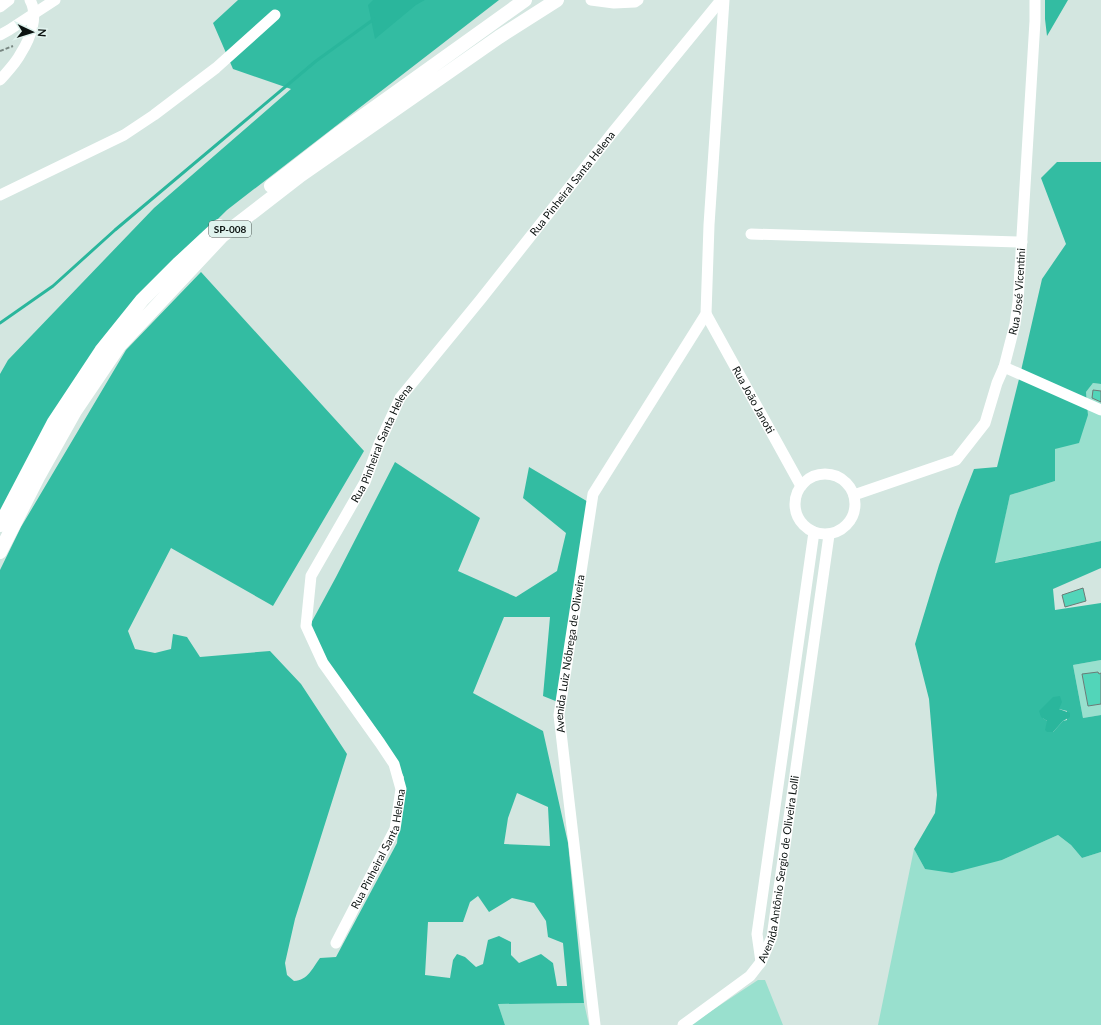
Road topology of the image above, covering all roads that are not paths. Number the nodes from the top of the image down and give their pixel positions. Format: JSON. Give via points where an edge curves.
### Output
{"nodes":[{"id":1,"x":9,"y":0,"type":"edge"},
{"id":2,"x":30,"y":0,"type":"edge"},
{"id":3,"x":55,"y":0,"type":"edge"},
{"id":4,"x":525,"y":0,"type":"edge"},
{"id":5,"x":557,"y":0,"type":"edge"},
{"id":6,"x":591,"y":0,"type":"edge"},
{"id":7,"x":638,"y":0,"type":"edge"},
{"id":8,"x":723,"y":0,"type":"edge"},
{"id":9,"x":1035,"y":0,"type":"edge"},
{"id":10,"x":0,"y":7,"type":"edge"},
{"id":11,"x":34,"y":14,"type":"junction"},
{"id":12,"x":275,"y":15,"type":"dead end"},
{"id":13,"x":0,"y":35,"type":"edge"},
{"id":14,"x":0,"y":80,"type":"edge"},
{"id":15,"x":0,"y":195,"type":"edge"},
{"id":16,"x":751,"y":234,"type":"dead end"},
{"id":17,"x":1022,"y":242,"type":"junction"},
{"id":18,"x":706,"y":314,"type":"junction"},
{"id":19,"x":1004,"y":367,"type":"junction"},
{"id":20,"x":1101,"y":410,"type":"edge"},
{"id":21,"x":801,"y":486,"type":"junction"},
{"id":22,"x":854,"y":496,"type":"junction"},
{"id":23,"x":0,"y":525,"type":"edge"},
{"id":24,"x":814,"y":532,"type":"junction"},
{"id":25,"x":829,"y":535,"type":"junction"},
{"id":26,"x":0,"y":552,"type":"edge"},
{"id":27,"x":336,"y":943,"type":"dead end"},
{"id":28,"x":761,"y":962,"type":"junction"},
{"id":29,"x":595,"y":1025,"type":"edge"},
{"id":30,"x":683,"y":1025,"type":"edge"}],
"edges":[{"from":1,"to":10,"type":"street"},
{"from":2,"to":11,"type":"street"},
{"from":3,"to":11,"type":"street"},
{"from":4,"to":23,"type":"main road","number":"SP-008","via":[[338,134],[218,227],[162,279],[101,351],[54,422]]},
{"from":5,"to":26,"type":"main road","number":"SP-008","via":[[308,171],[222,236],[119,346],[75,411]]},
{"from":6,"to":7,"type":"street","via":[[614,3]]},
{"from":8,"to":18,"type":"street"},
{"from":8,"to":27,"type":"street","name":"Rua Pinheiral Santa Helena","via":[[613,132],[400,398],[365,482],[311,576],[306,626],[323,663],[394,764],[401,789],[395,829]]},
{"from":9,"to":17,"type":"street","name":"Rua José Vicentini"},
{"from":11,"to":13,"type":"street"},
{"from":11,"to":14,"type":"street","via":[[30,36],[21,54]]},
{"from":12,"to":15,"type":"street","via":[[216,68],[154,116],[124,135]]},
{"from":16,"to":17,"type":"street"},
{"from":17,"to":19,"type":"street","name":"Rua José Vicentini","via":[[1016,324]]},
{"from":18,"to":21,"type":"street","name":"Rua João Janoti"},
{"from":18,"to":29,"type":"street","name":"Avenida Luiz Nóbrega de Oliveira","via":[[593,494],[559,715]]},
{"from":19,"to":20,"type":"street"},
{"from":19,"to":22,"type":"street","name":"Rua José Vicentini","via":[[985,423],[956,460]]},
{"from":21,"to":22,"type":"street","via":[[807,479],[825,474],[843,480]]},
{"from":21,"to":24,"type":"street","via":[[794,504],[796,514],[801,523]]},
{"from":22,"to":25,"type":"street","via":[[853,516],[839,532]]},
{"from":24,"to":25,"type":"street"},
{"from":24,"to":28,"type":"street","name":"Avenida Antônio Sergio de Oliveira Lolli","via":[[757,934]]},
{"from":25,"to":28,"type":"street","name":"Avenida Antônio Sergio de Oliveira Lolli","via":[[772,937]]},
{"from":28,"to":30,"type":"street","via":[[750,976]]}]}
